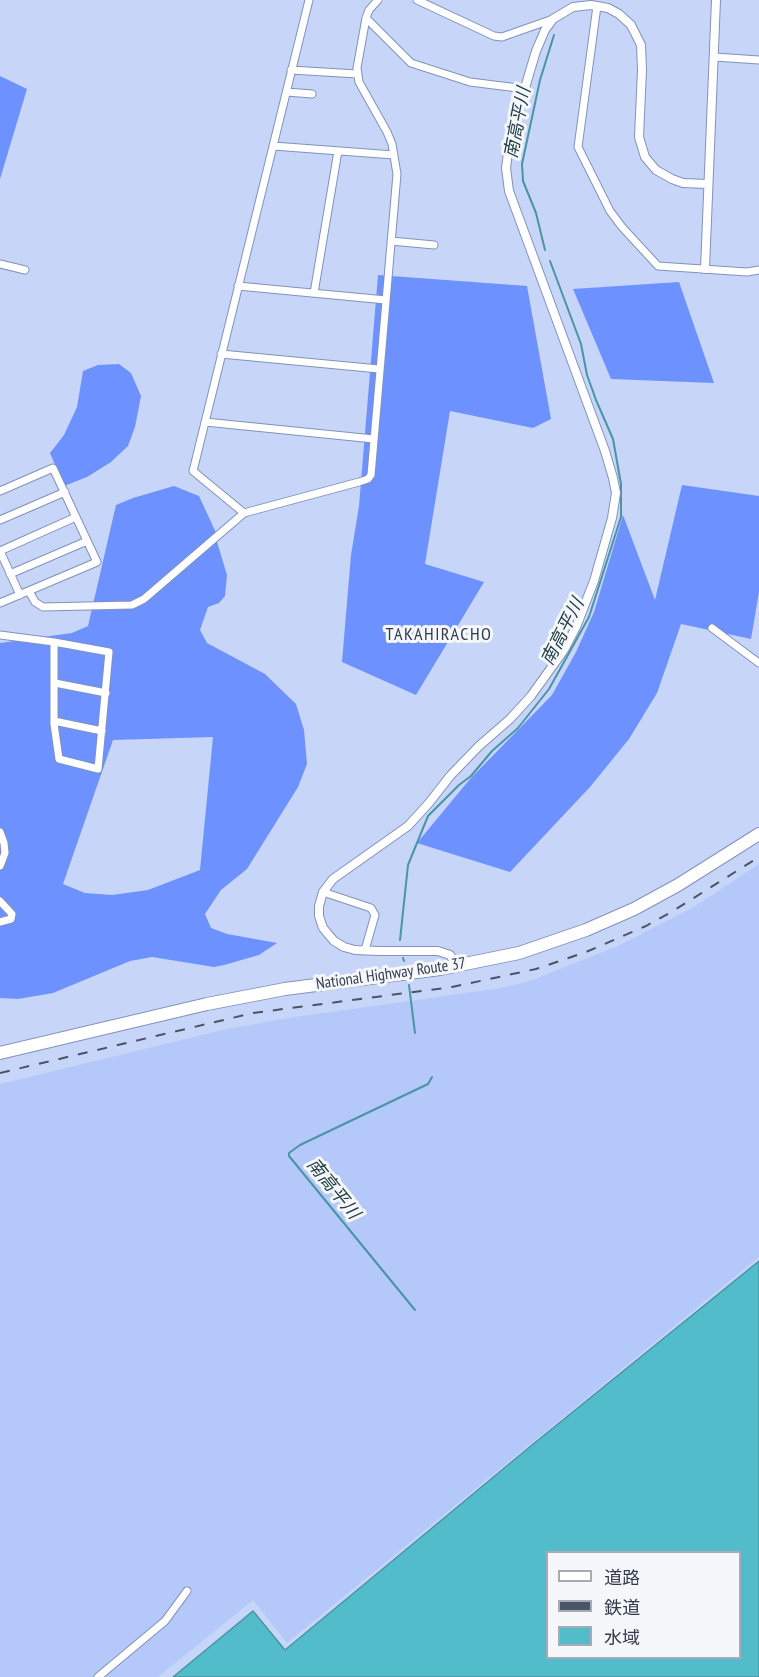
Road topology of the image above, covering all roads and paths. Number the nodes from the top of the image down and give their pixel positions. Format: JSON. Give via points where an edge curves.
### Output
{"nodes":[{"id":1,"x":309,"y":0,"type":"edge"},
{"id":2,"x":378,"y":0,"type":"edge"},
{"id":3,"x":417,"y":0,"type":"edge"},
{"id":4,"x":716,"y":0,"type":"edge"},
{"id":5,"x":597,"y":6,"type":"junction"},
{"id":6,"x":366,"y":18,"type":"junction"},
{"id":7,"x":553,"y":19,"type":"junction"},
{"id":8,"x":714,"y":57,"type":"junction"},
{"id":9,"x":759,"y":60,"type":"edge"},
{"id":10,"x":291,"y":70,"type":"junction"},
{"id":11,"x":357,"y":74,"type":"junction"},
{"id":12,"x":525,"y":89,"type":"junction"},
{"id":13,"x":287,"y":92,"type":"junction"},
{"id":14,"x":312,"y":94,"type":"dead end"},
{"id":15,"x":273,"y":146,"type":"junction"},
{"id":16,"x":338,"y":151,"type":"junction"},
{"id":17,"x":394,"y":155,"type":"junction"},
{"id":18,"x":708,"y":184,"type":"junction"},
{"id":19,"x":391,"y":241,"type":"junction"},
{"id":20,"x":434,"y":245,"type":"dead end"},
{"id":21,"x":0,"y":264,"type":"edge"},
{"id":22,"x":705,"y":269,"type":"junction"},
{"id":23,"x":25,"y":270,"type":"dead end"},
{"id":24,"x":759,"y":270,"type":"edge"},
{"id":25,"x":238,"y":286,"type":"junction"},
{"id":26,"x":314,"y":293,"type":"junction"},
{"id":27,"x":386,"y":300,"type":"junction"},
{"id":28,"x":221,"y":354,"type":"junction"},
{"id":29,"x":379,"y":369,"type":"junction"},
{"id":30,"x":205,"y":423,"type":"junction"},
{"id":31,"x":374,"y":439,"type":"junction"},
{"id":32,"x":0,"y":491,"type":"edge"},
{"id":33,"x":65,"y":492,"type":"junction"},
{"id":34,"x":244,"y":513,"type":"junction"},
{"id":35,"x":76,"y":517,"type":"junction"},
{"id":36,"x":0,"y":520,"type":"edge"},
{"id":37,"x":87,"y":541,"type":"junction"},
{"id":38,"x":0,"y":551,"type":"edge"},
{"id":39,"x":10,"y":574,"type":"junction"},
{"id":40,"x":29,"y":591,"type":"junction"},
{"id":41,"x":20,"y":596,"type":"junction"},
{"id":42,"x":0,"y":603,"type":"edge"},
{"id":43,"x":712,"y":628,"type":"dead end"},
{"id":44,"x":0,"y":635,"type":"edge"},
{"id":45,"x":54,"y":642,"type":"junction"},
{"id":46,"x":759,"y":663,"type":"edge"},
{"id":47,"x":55,"y":683,"type":"junction"},
{"id":48,"x":106,"y":693,"type":"junction"},
{"id":49,"x":54,"y":721,"type":"junction"},
{"id":50,"x":102,"y":731,"type":"junction"},
{"id":51,"x":0,"y":832,"type":"edge"},
{"id":52,"x":759,"y":834,"type":"edge"},
{"id":53,"x":0,"y":866,"type":"edge"},
{"id":54,"x":323,"y":892,"type":"junction"},
{"id":55,"x":0,"y":901,"type":"edge"},
{"id":56,"x":0,"y":922,"type":"edge"},
{"id":57,"x":365,"y":950,"type":"junction"},
{"id":58,"x":457,"y":966,"type":"junction"},
{"id":59,"x":0,"y":1053,"type":"edge"},
{"id":60,"x":187,"y":1591,"type":"dead end"},
{"id":61,"x":98,"y":1677,"type":"edge"}],
"edges":[{"from":1,"to":10,"type":"street"},
{"from":2,"to":6,"type":"street"},
{"from":3,"to":7,"type":"street","via":[[494,36],[502,37]]},
{"from":4,"to":8,"type":"street"},
{"from":5,"to":7,"type":"street","via":[[573,7]]},
{"from":5,"to":18,"type":"street","via":[[625,19],[641,45],[639,137],[645,157],[672,180]]},
{"from":5,"to":22,"type":"street","via":[[578,147],[615,219],[658,266]]},
{"from":6,"to":11,"type":"street"},
{"from":6,"to":12,"type":"street","via":[[411,63],[470,82]]},
{"from":7,"to":12,"type":"street","via":[[540,40]]},
{"from":8,"to":9,"type":"street"},
{"from":8,"to":18,"type":"street"},
{"from":10,"to":11,"type":"street"},
{"from":10,"to":13,"type":"street"},
{"from":11,"to":17,"type":"street","via":[[387,132]]},
{"from":12,"to":54,"type":"street","via":[[508,152],[508,191],[614,478],[612,518],[576,627],[531,696],[450,776],[408,826],[345,869]]},
{"from":13,"to":14,"type":"street"},
{"from":13,"to":15,"type":"street"},
{"from":15,"to":16,"type":"street"},
{"from":15,"to":25,"type":"street"},
{"from":16,"to":17,"type":"street"},
{"from":16,"to":26,"type":"street"},
{"from":17,"to":19,"type":"street","via":[[397,174]]},
{"from":18,"to":22,"type":"street"},
{"from":19,"to":20,"type":"street"},
{"from":19,"to":27,"type":"street"},
{"from":21,"to":23,"type":"street"},
{"from":22,"to":24,"type":"street"},
{"from":25,"to":26,"type":"street"},
{"from":25,"to":28,"type":"street"},
{"from":26,"to":27,"type":"street"},
{"from":27,"to":29,"type":"street"},
{"from":28,"to":29,"type":"street"},
{"from":28,"to":30,"type":"street"},
{"from":29,"to":31,"type":"street"},
{"from":30,"to":31,"type":"street"},
{"from":30,"to":34,"type":"street","via":[[193,471]]},
{"from":31,"to":34,"type":"street","via":[[368,478]]},
{"from":32,"to":33,"type":"street","via":[[53,468]]},
{"from":33,"to":35,"type":"street"},
{"from":33,"to":36,"type":"street"},
{"from":34,"to":40,"type":"street","via":[[144,600],[132,605],[43,607]]},
{"from":35,"to":37,"type":"street"},
{"from":35,"to":38,"type":"street"},
{"from":37,"to":39,"type":"street"},
{"from":37,"to":40,"type":"street","via":[[96,562]]},
{"from":38,"to":39,"type":"street"},
{"from":39,"to":41,"type":"street"},
{"from":40,"to":41,"type":"street"},
{"from":41,"to":42,"type":"street"},
{"from":43,"to":46,"type":"street"},
{"from":44,"to":45,"type":"street"},
{"from":45,"to":47,"type":"street"},
{"from":45,"to":48,"type":"street","via":[[109,652]]},
{"from":47,"to":48,"type":"street"},
{"from":47,"to":49,"type":"street"},
{"from":48,"to":50,"type":"street"},
{"from":49,"to":50,"type":"street"},
{"from":49,"to":50,"type":"street","via":[[59,759],[98,769]]},
{"from":51,"to":53,"type":"street","via":[[5,853]]},
{"from":52,"to":58,"type":"highway","name":"National Highway Route 37","via":[[678,885],[610,920],[519,953]]},
{"from":54,"to":57,"type":"street","via":[[318,911],[328,936],[344,947]]},
{"from":54,"to":57,"type":"street","via":[[371,908],[375,915]]},
{"from":55,"to":56,"type":"street","via":[[12,914],[11,919]]},
{"from":57,"to":58,"type":"street","via":[[438,951],[450,955]]},
{"from":58,"to":59,"type":"highway","name":"National Highway Route 37","via":[[275,991]]},
{"from":60,"to":61,"type":"street","via":[[165,1621]]}]}
